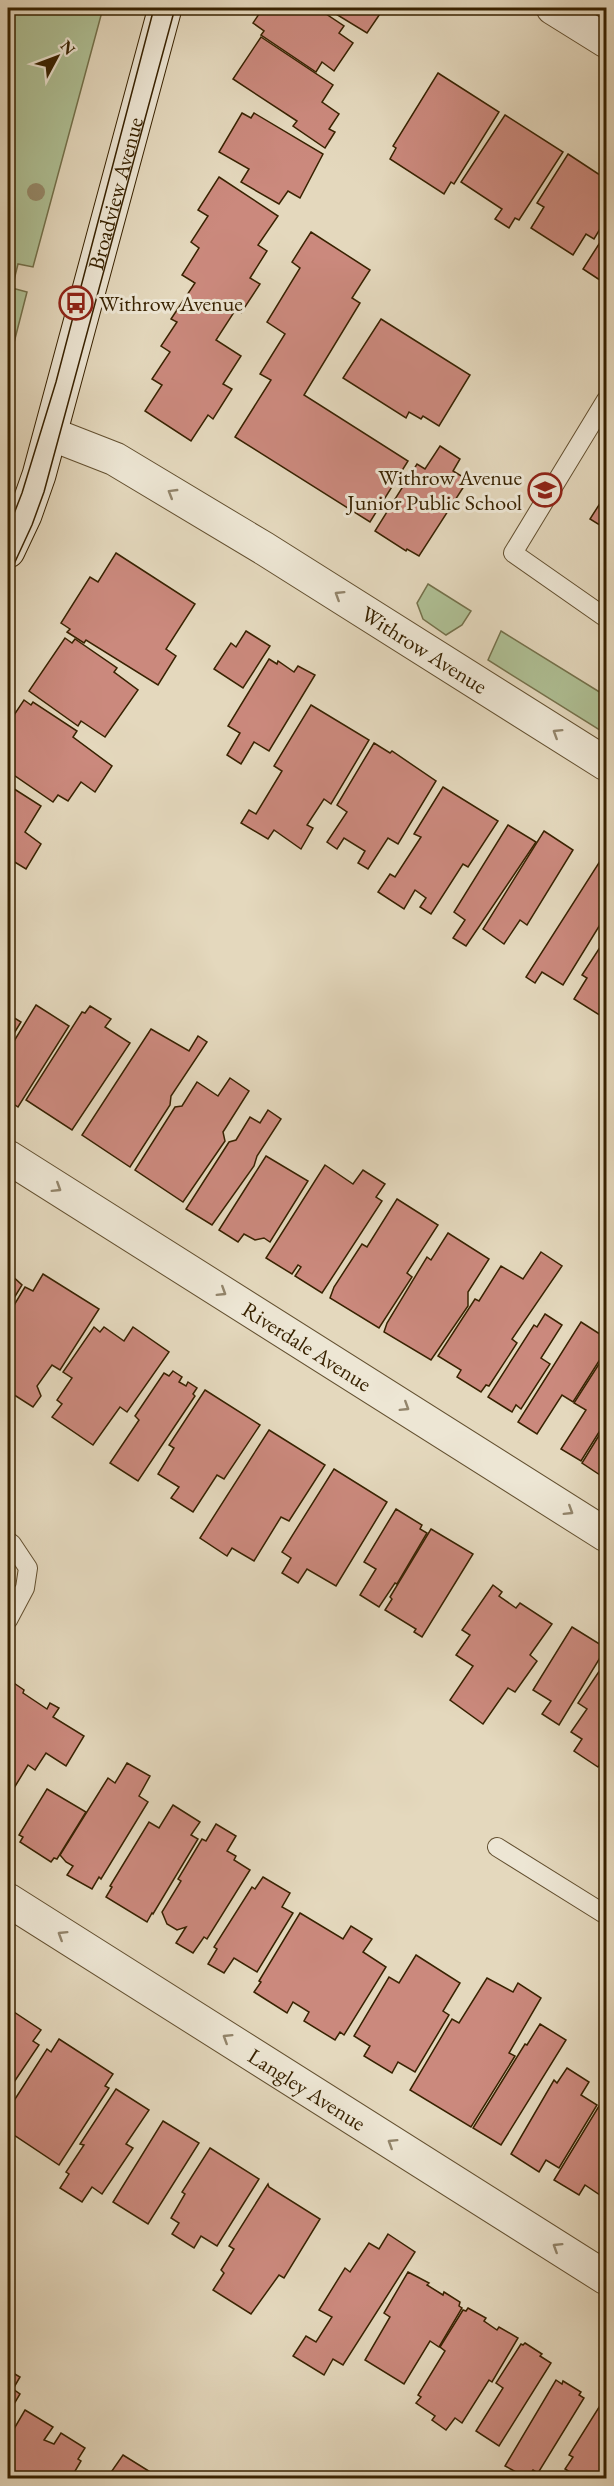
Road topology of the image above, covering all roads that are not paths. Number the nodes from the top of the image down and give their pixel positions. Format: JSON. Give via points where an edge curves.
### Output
{"nodes":[{"id":1,"x":165,"y":8,"type":"edge"},
{"id":2,"x":561,"y":9,"type":"edge"},
{"id":3,"x":606,"y":41,"type":"edge"},
{"id":4,"x":606,"y":399,"type":"edge"},
{"id":5,"x":51,"y":435,"type":"junction"},
{"id":6,"x":8,"y":551,"type":"edge"},
{"id":7,"x":606,"y":618,"type":"edge"},
{"id":8,"x":606,"y":764,"type":"edge"},
{"id":9,"x":8,"y":1157,"type":"edge"},
{"id":10,"x":606,"y":1535,"type":"edge"},
{"id":11,"x":8,"y":1541,"type":"edge"},
{"id":12,"x":8,"y":1620,"type":"edge"},
{"id":13,"x":497,"y":1847,"type":"dead end"},
{"id":14,"x":8,"y":1900,"type":"edge"},
{"id":15,"x":606,"y":1915,"type":"edge"},
{"id":16,"x":606,"y":2278,"type":"edge"}],
"edges":[{"from":1,"to":5,"type":"street","name":"Broadview Avenue"},
{"from":2,"to":3,"type":"street"},
{"from":4,"to":7,"type":"lane","via":[[513,554]]},
{"from":5,"to":6,"type":"street","name":"Broadview Avenue","via":[[25,515]]},
{"from":8,"to":5,"type":"street","name":"Withrow Avenue","one_way":true,"via":[[125,465]]},
{"from":9,"to":10,"type":"street","name":"Riverdale Avenue","one_way":true},
{"from":11,"to":12,"type":"lane","via":[[28,1568],[26,1588]]},
{"from":13,"to":15,"type":"lane"},
{"from":16,"to":14,"type":"street","name":"Langley Avenue","one_way":true}]}
